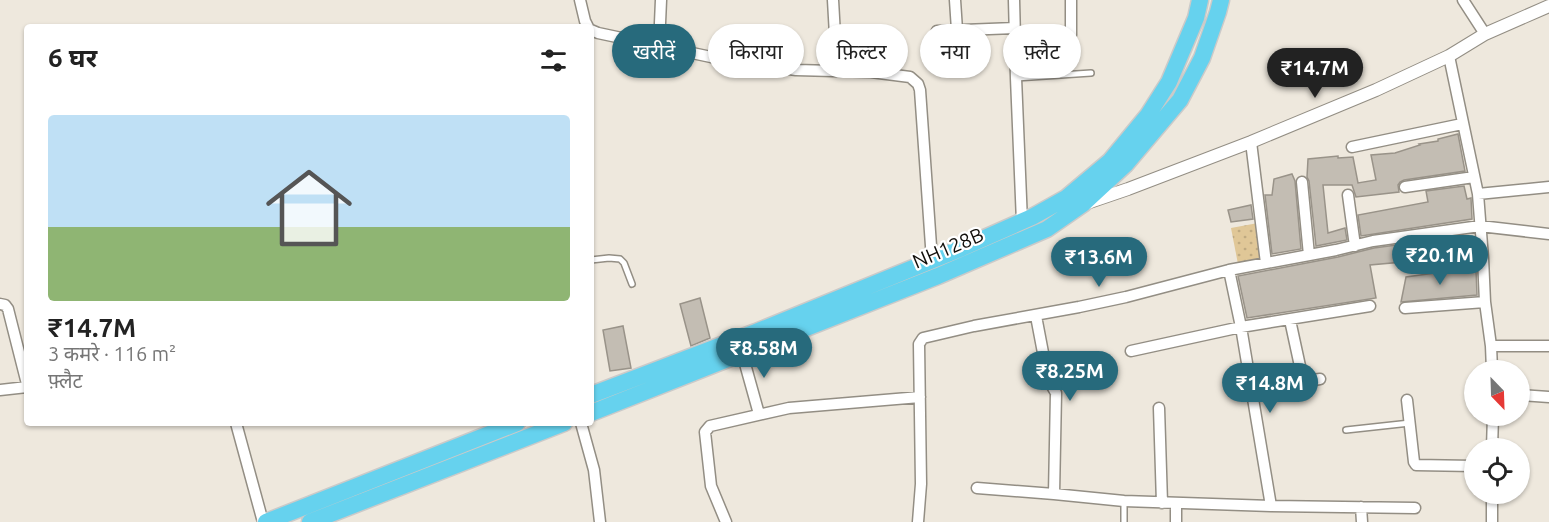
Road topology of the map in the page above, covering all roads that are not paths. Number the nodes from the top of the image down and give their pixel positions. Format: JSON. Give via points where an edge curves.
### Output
{"nodes":[{"id":1,"x":580,"y":0,"type":"edge"},
{"id":2,"x":661,"y":0,"type":"edge"},
{"id":3,"x":833,"y":0,"type":"edge"},
{"id":4,"x":956,"y":0,"type":"edge"},
{"id":5,"x":1014,"y":0,"type":"edge"},
{"id":6,"x":1071,"y":0,"type":"edge"},
{"id":7,"x":1200,"y":0,"type":"edge"},
{"id":8,"x":1221,"y":0,"type":"edge"},
{"id":9,"x":1463,"y":0,"type":"edge"},
{"id":10,"x":1549,"y":6,"type":"edge"},
{"id":11,"x":587,"y":24,"type":"edge"},
{"id":12,"x":659,"y":24,"type":"edge"},
{"id":13,"x":834,"y":24,"type":"edge"},
{"id":14,"x":957,"y":24,"type":"edge"},
{"id":15,"x":1015,"y":24,"type":"edge"},
{"id":16,"x":1071,"y":24,"type":"edge"},
{"id":17,"x":594,"y":31,"type":"edge"},
{"id":18,"x":1485,"y":34,"type":"junction"},
{"id":19,"x":612,"y":36,"type":"edge"},
{"id":20,"x":696,"y":54,"type":"edge"},
{"id":21,"x":1449,"y":56,"type":"junction"},
{"id":22,"x":816,"y":70,"type":"edge"},
{"id":23,"x":1090,"y":73,"type":"dead end"},
{"id":24,"x":1081,"y":74,"type":"edge"},
{"id":25,"x":908,"y":77,"type":"edge"},
{"id":26,"x":1016,"y":78,"type":"edge"},
{"id":27,"x":1462,"y":124,"type":"junction"},
{"id":28,"x":1251,"y":142,"type":"junction"},
{"id":29,"x":1352,"y":147,"type":"dead end"},
{"id":30,"x":1474,"y":177,"type":"junction"},
{"id":31,"x":1302,"y":182,"type":"dead end"},
{"id":32,"x":1549,"y":187,"type":"edge"},
{"id":33,"x":1405,"y":188,"type":"dead end"},
{"id":34,"x":1478,"y":194,"type":"junction"},
{"id":35,"x":1348,"y":195,"type":"dead end"},
{"id":36,"x":1066,"y":198,"type":"junction"},
{"id":37,"x":1083,"y":204,"type":"junction"},
{"id":38,"x":1022,"y":222,"type":"junction"},
{"id":39,"x":1480,"y":226,"type":"junction"},
{"id":40,"x":1549,"y":234,"type":"edge"},
{"id":41,"x":1355,"y":246,"type":"junction"},
{"id":42,"x":1309,"y":255,"type":"junction"},
{"id":43,"x":594,"y":260,"type":"edge"},
{"id":44,"x":932,"y":260,"type":"junction"},
{"id":45,"x":1266,"y":263,"type":"junction"},
{"id":46,"x":1228,"y":270,"type":"junction"},
{"id":47,"x":632,"y":284,"type":"dead end"},
{"id":48,"x":1485,"y":302,"type":"junction"},
{"id":49,"x":0,"y":304,"type":"edge"},
{"id":50,"x":1371,"y":306,"type":"dead end"},
{"id":51,"x":1405,"y":308,"type":"dead end"},
{"id":52,"x":1036,"y":316,"type":"junction"},
{"id":53,"x":1290,"y":320,"type":"junction"},
{"id":54,"x":1241,"y":327,"type":"junction"},
{"id":55,"x":1491,"y":346,"type":"junction"},
{"id":56,"x":1549,"y":346,"type":"edge"},
{"id":57,"x":1131,"y":351,"type":"dead end"},
{"id":58,"x":742,"y":353,"type":"junction"},
{"id":59,"x":1492,"y":360,"type":"edge"},
{"id":60,"x":24,"y":373,"type":"edge"},
{"id":61,"x":1320,"y":379,"type":"dead end"},
{"id":62,"x":24,"y":386,"type":"edge"},
{"id":63,"x":0,"y":390,"type":"edge"},
{"id":64,"x":594,"y":394,"type":"edge"},
{"id":65,"x":1530,"y":395,"type":"edge"},
{"id":66,"x":1549,"y":396,"type":"edge"},
{"id":67,"x":920,"y":397,"type":"junction"},
{"id":68,"x":1407,"y":400,"type":"dead end"},
{"id":69,"x":1158,"y":408,"type":"dead end"},
{"id":70,"x":594,"y":412,"type":"edge"},
{"id":71,"x":759,"y":414,"type":"junction"},
{"id":72,"x":1410,"y":423,"type":"junction"},
{"id":73,"x":237,"y":426,"type":"edge"},
{"id":74,"x":509,"y":426,"type":"edge"},
{"id":75,"x":556,"y":426,"type":"edge"},
{"id":76,"x":582,"y":426,"type":"edge"},
{"id":77,"x":1346,"y":430,"type":"dead end"},
{"id":78,"x":1464,"y":465,"type":"edge"},
{"id":79,"x":977,"y":488,"type":"dead end"},
{"id":80,"x":1054,"y":494,"type":"junction"},
{"id":81,"x":1124,"y":501,"type":"junction"},
{"id":82,"x":1162,"y":502,"type":"junction"},
{"id":83,"x":1176,"y":503,"type":"junction"},
{"id":84,"x":1492,"y":504,"type":"edge"},
{"id":85,"x":1271,"y":506,"type":"junction"},
{"id":86,"x":1361,"y":507,"type":"junction"},
{"id":87,"x":1416,"y":508,"type":"dead end"},
{"id":88,"x":265,"y":522,"type":"edge"},
{"id":89,"x":310,"y":522,"type":"edge"},
{"id":90,"x":600,"y":522,"type":"edge"},
{"id":91,"x":726,"y":522,"type":"edge"},
{"id":92,"x":918,"y":522,"type":"edge"},
{"id":93,"x":1124,"y":522,"type":"edge"},
{"id":94,"x":1176,"y":522,"type":"edge"},
{"id":95,"x":1362,"y":522,"type":"edge"},
{"id":96,"x":1491,"y":522,"type":"edge"}],
"edges":[{"from":1,"to":11,"type":"street"},
{"from":2,"to":12,"type":"street"},
{"from":3,"to":13,"type":"street"},
{"from":4,"to":14,"type":"street"},
{"from":5,"to":15,"type":"street"},
{"from":6,"to":16,"type":"street"},
{"from":7,"to":36,"type":"highway","via":[[1169,82],[1148,115],[1110,161]]},
{"from":8,"to":37,"type":"highway","name":"NH128B","via":[[1202,57],[1180,100],[1125,165]]},
{"from":9,"to":18,"type":"street"},
{"from":10,"to":18,"type":"street"},
{"from":17,"to":19,"type":"street"},
{"from":18,"to":21,"type":"street"},
{"from":20,"to":22,"type":"street"},
{"from":21,"to":27,"type":"street"},
{"from":21,"to":28,"type":"street"},
{"from":23,"to":24,"type":"lane"},
{"from":25,"to":44,"type":"street","via":[[918,84]]},
{"from":26,"to":38,"type":"street"},
{"from":27,"to":29,"type":"street"},
{"from":27,"to":30,"type":"street"},
{"from":28,"to":37,"type":"street"},
{"from":28,"to":45,"type":"street"},
{"from":30,"to":33,"type":"street"},
{"from":30,"to":34,"type":"street"},
{"from":31,"to":42,"type":"street"},
{"from":32,"to":34,"type":"street"},
{"from":34,"to":39,"type":"street"},
{"from":35,"to":41,"type":"street"},
{"from":36,"to":37,"type":"street"},
{"from":36,"to":38,"type":"highway"},
{"from":37,"to":58,"type":"highway","name":"NH128B","via":[[1047,229]]},
{"from":38,"to":44,"type":"highway"},
{"from":39,"to":40,"type":"street"},
{"from":39,"to":41,"type":"street"},
{"from":39,"to":48,"type":"street"},
{"from":41,"to":42,"type":"street"},
{"from":42,"to":45,"type":"street"},
{"from":43,"to":47,"type":"lane","via":[[620,259]]},
{"from":44,"to":64,"type":"highway"},
{"from":45,"to":46,"type":"street"},
{"from":46,"to":52,"type":"street"},
{"from":46,"to":54,"type":"street"},
{"from":48,"to":51,"type":"street"},
{"from":48,"to":55,"type":"street"},
{"from":49,"to":60,"type":"street","via":[[8,309]]},
{"from":50,"to":53,"type":"street"},
{"from":52,"to":67,"type":"street","via":[[923,338],[919,344]]},
{"from":52,"to":80,"type":"street","via":[[1048,380],[1056,393]]},
{"from":53,"to":54,"type":"street"},
{"from":53,"to":61,"type":"street","via":[[1303,380]]},
{"from":54,"to":57,"type":"street"},
{"from":54,"to":85,"type":"street"},
{"from":55,"to":56,"type":"street"},
{"from":55,"to":59,"type":"street"},
{"from":58,"to":70,"type":"highway","name":"NH128B"},
{"from":58,"to":71,"type":"street"},
{"from":62,"to":63,"type":"street"},
{"from":65,"to":66,"type":"street"},
{"from":67,"to":71,"type":"street"},
{"from":67,"to":92,"type":"street"},
{"from":68,"to":72,"type":"street"},
{"from":69,"to":82,"type":"street"},
{"from":71,"to":91,"type":"street","via":[[710,426],[705,432],[711,486]]},
{"from":72,"to":77,"type":"lane"},
{"from":72,"to":78,"type":"street","via":[[1416,465]]},
{"from":73,"to":88,"type":"street"},
{"from":74,"to":88,"type":"highway"},
{"from":75,"to":89,"type":"highway"},
{"from":76,"to":90,"type":"street","via":[[594,470]]},
{"from":79,"to":80,"type":"street"},
{"from":80,"to":81,"type":"street"},
{"from":81,"to":82,"type":"street"},
{"from":81,"to":93,"type":"lane"},
{"from":82,"to":83,"type":"street"},
{"from":83,"to":85,"type":"street"},
{"from":83,"to":94,"type":"street"},
{"from":84,"to":96,"type":"street"},
{"from":85,"to":86,"type":"street"},
{"from":86,"to":87,"type":"street"},
{"from":86,"to":95,"type":"street"}]}
